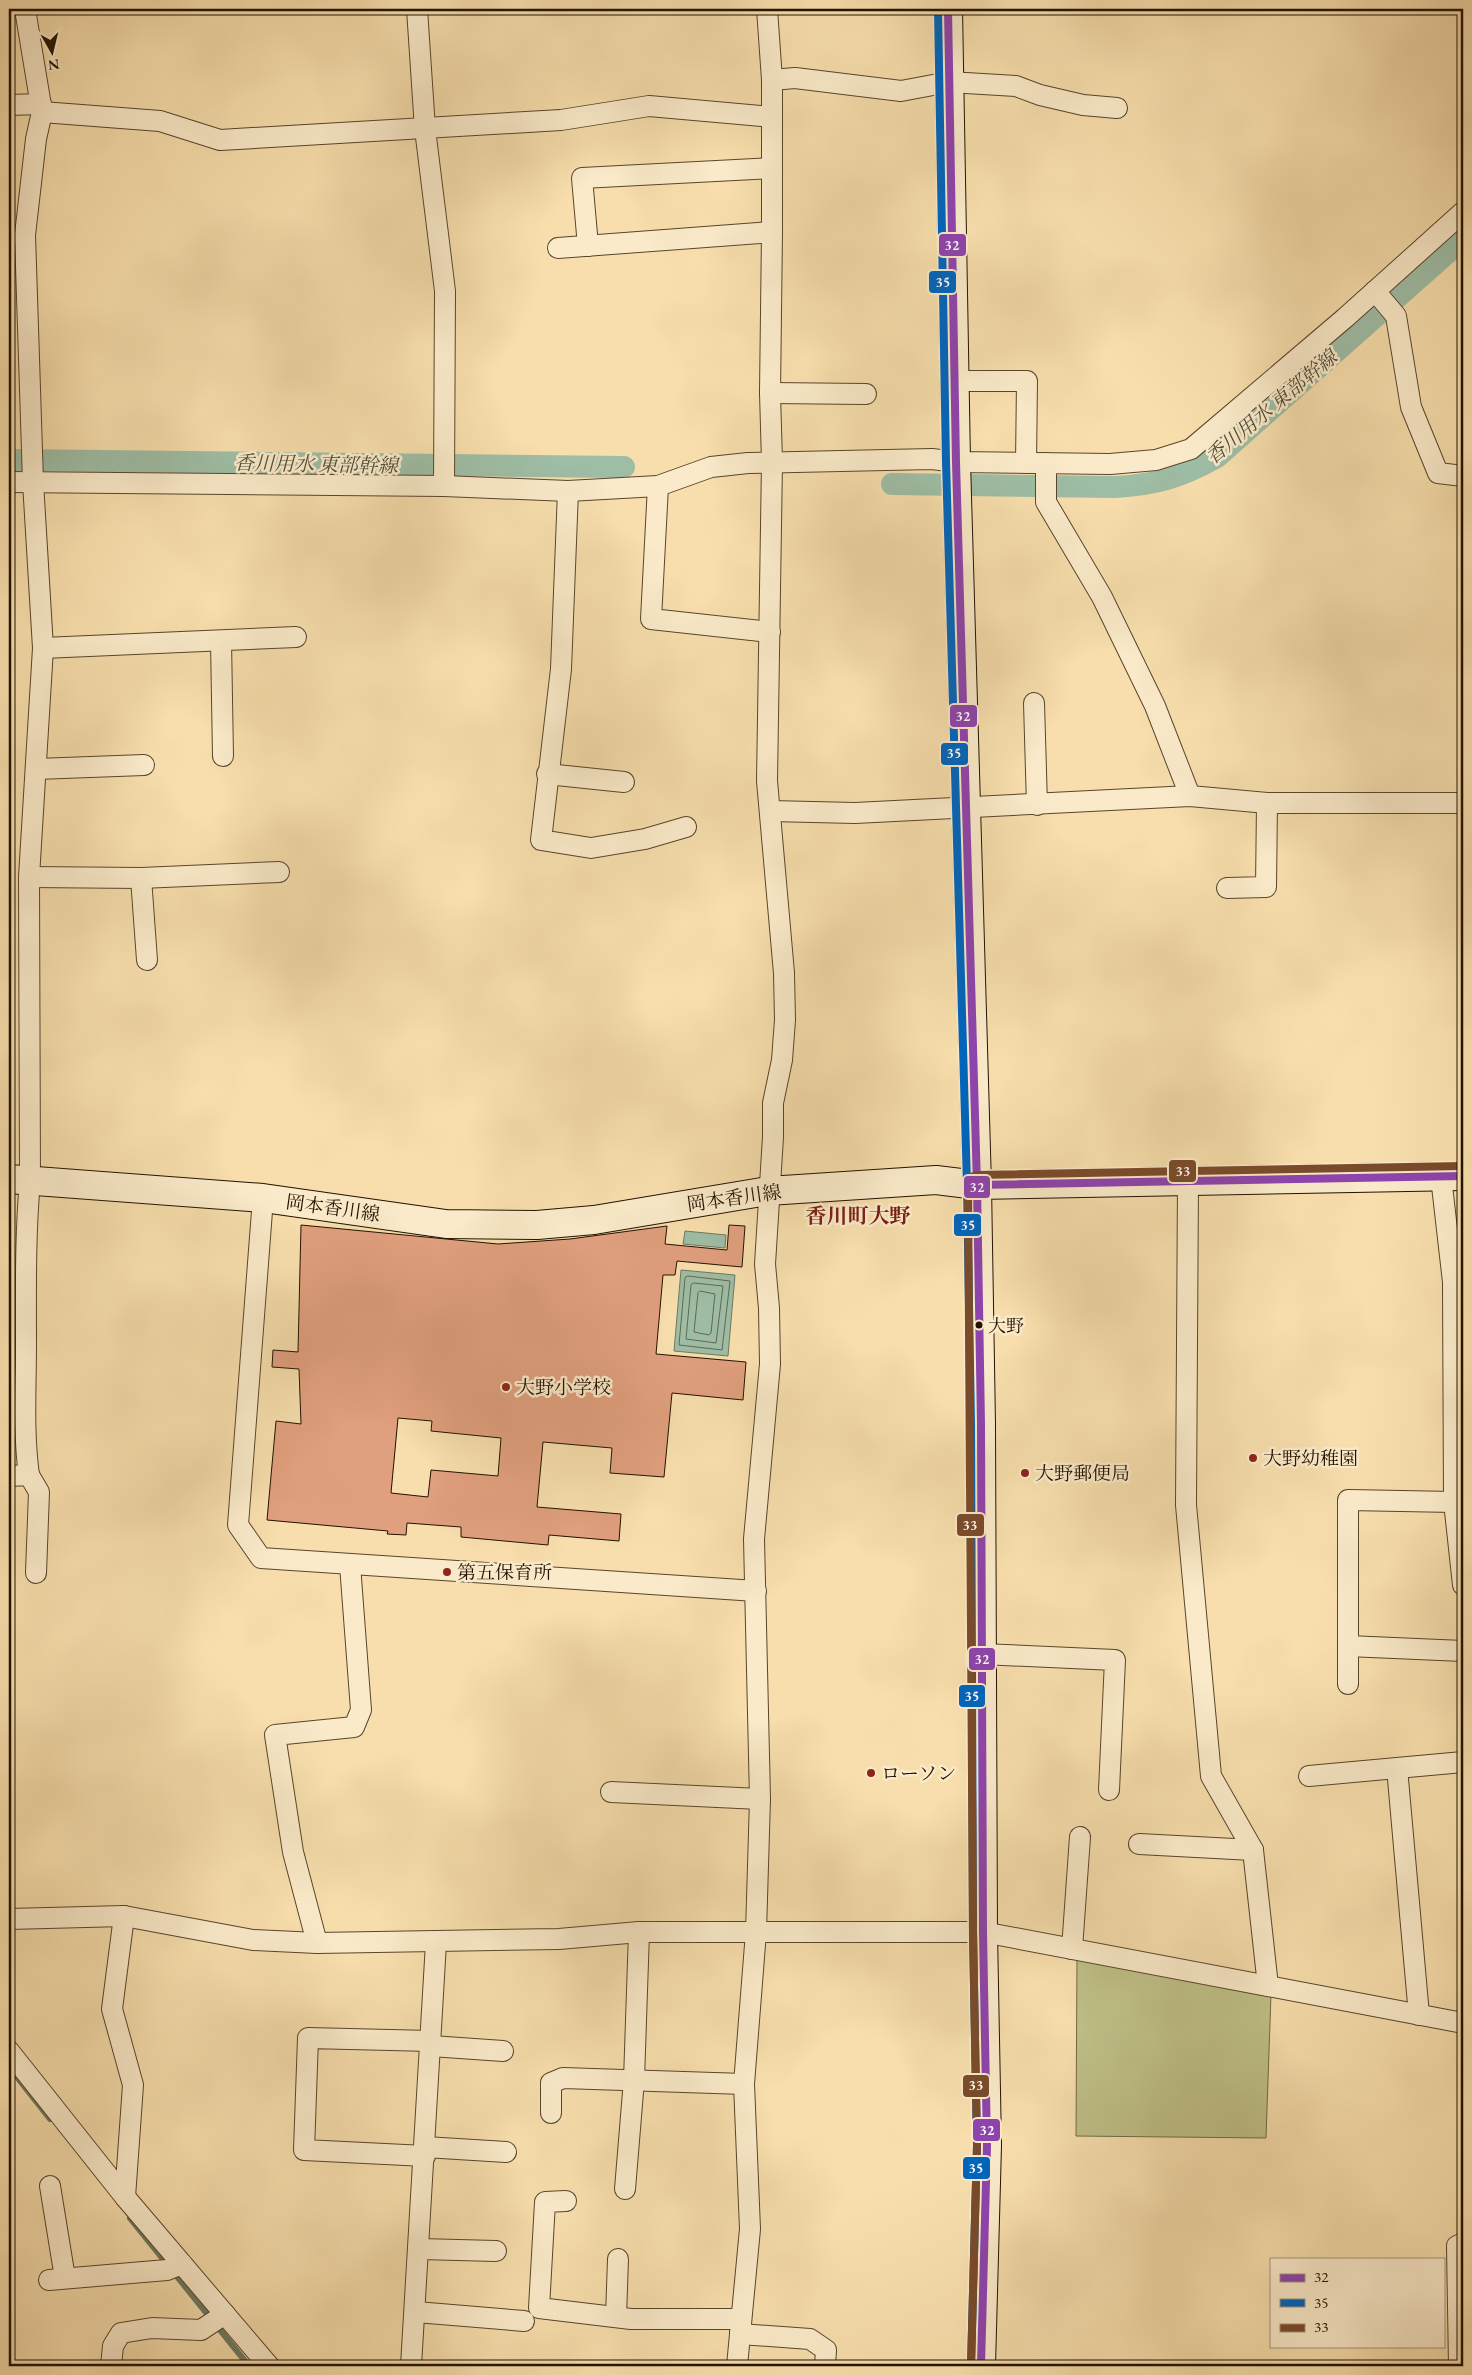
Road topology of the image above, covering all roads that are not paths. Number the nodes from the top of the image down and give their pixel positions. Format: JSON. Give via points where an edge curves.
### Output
{"nodes":[{"id":1,"x":25,"y":9,"type":"edge"},
{"id":2,"x":417,"y":9,"type":"edge"},
{"id":3,"x":767,"y":9,"type":"edge"},
{"id":4,"x":948,"y":9,"type":"edge"},
{"id":5,"x":772,"y":80,"type":"junction"},
{"id":6,"x":949,"y":82,"type":"junction"},
{"id":7,"x":9,"y":105,"type":"edge"},
{"id":8,"x":41,"y":108,"type":"junction"},
{"id":9,"x":1117,"y":108,"type":"dead end"},
{"id":10,"x":772,"y":117,"type":"junction"},
{"id":11,"x":425,"y":129,"type":"junction"},
{"id":12,"x":772,"y":168,"type":"junction"},
{"id":13,"x":1463,"y":212,"type":"edge"},
{"id":14,"x":772,"y":232,"type":"junction"},
{"id":15,"x":588,"y":246,"type":"junction"},
{"id":16,"x":558,"y":248,"type":"dead end"},
{"id":17,"x":1375,"y":292,"type":"junction"},
{"id":18,"x":955,"y":381,"type":"junction"},
{"id":19,"x":770,"y":393,"type":"junction"},
{"id":20,"x":866,"y":394,"type":"dead end"},
{"id":21,"x":772,"y":462,"type":"junction"},
{"id":22,"x":956,"y":462,"type":"junction"},
{"id":23,"x":1026,"y":462,"type":"junction"},
{"id":24,"x":1046,"y":464,"type":"junction"},
{"id":25,"x":1463,"y":476,"type":"edge"},
{"id":26,"x":9,"y":482,"type":"edge"},
{"id":27,"x":33,"y":482,"type":"junction"},
{"id":28,"x":444,"y":486,"type":"junction"},
{"id":29,"x":658,"y":486,"type":"junction"},
{"id":30,"x":568,"y":491,"type":"junction"},
{"id":31,"x":770,"y":632,"type":"junction"},
{"id":32,"x":296,"y":637,"type":"dead end"},
{"id":33,"x":220,"y":641,"type":"junction"},
{"id":34,"x":43,"y":648,"type":"junction"},
{"id":35,"x":1034,"y":703,"type":"dead end"},
{"id":36,"x":223,"y":756,"type":"dead end"},
{"id":37,"x":144,"y":765,"type":"dead end"},
{"id":38,"x":36,"y":768,"type":"junction"},
{"id":39,"x":547,"y":774,"type":"junction"},
{"id":40,"x":624,"y":782,"type":"dead end"},
{"id":41,"x":1190,"y":796,"type":"junction"},
{"id":42,"x":1267,"y":803,"type":"junction"},
{"id":43,"x":1463,"y":803,"type":"edge"},
{"id":44,"x":1037,"y":805,"type":"junction"},
{"id":45,"x":966,"y":806,"type":"junction"},
{"id":46,"x":770,"y":812,"type":"junction"},
{"id":47,"x":686,"y":828,"type":"dead end"},
{"id":48,"x":279,"y":872,"type":"dead end"},
{"id":49,"x":29,"y":877,"type":"junction"},
{"id":50,"x":142,"y":878,"type":"junction"},
{"id":51,"x":1226,"y":888,"type":"dead end"},
{"id":52,"x":147,"y":960,"type":"dead end"},
{"id":53,"x":1452,"y":1176,"type":"edge"},
{"id":54,"x":19,"y":1180,"type":"edge"},
{"id":55,"x":1188,"y":1182,"type":"junction"},
{"id":56,"x":978,"y":1185,"type":"junction"},
{"id":57,"x":768,"y":1191,"type":"junction"},
{"id":58,"x":263,"y":1198,"type":"junction"},
{"id":59,"x":1458,"y":1382,"type":"edge"},
{"id":60,"x":17,"y":1387,"type":"edge"},
{"id":61,"x":29,"y":1475,"type":"junction"},
{"id":62,"x":9,"y":1476,"type":"edge"},
{"id":63,"x":1457,"y":1492,"type":"edge"},
{"id":64,"x":350,"y":1564,"type":"junction"},
{"id":65,"x":36,"y":1574,"type":"dead end"},
{"id":66,"x":1463,"y":1585,"type":"edge"},
{"id":67,"x":756,"y":1591,"type":"junction"},
{"id":68,"x":1348,"y":1646,"type":"junction"},
{"id":69,"x":1463,"y":1650,"type":"edge"},
{"id":70,"x":982,"y":1654,"type":"junction"},
{"id":71,"x":1348,"y":1684,"type":"dead end"},
{"id":72,"x":1463,"y":1762,"type":"edge"},
{"id":73,"x":1397,"y":1768,"type":"junction"},
{"id":74,"x":1309,"y":1776,"type":"dead end"},
{"id":75,"x":1109,"y":1790,"type":"dead end"},
{"id":76,"x":611,"y":1792,"type":"dead end"},
{"id":77,"x":760,"y":1799,"type":"junction"},
{"id":78,"x":1080,"y":1837,"type":"dead end"},
{"id":79,"x":1139,"y":1844,"type":"dead end"},
{"id":80,"x":1253,"y":1850,"type":"junction"},
{"id":81,"x":124,"y":1916,"type":"junction"},
{"id":82,"x":9,"y":1919,"type":"edge"},
{"id":83,"x":639,"y":1932,"type":"junction"},
{"id":84,"x":756,"y":1932,"type":"junction"},
{"id":85,"x":983,"y":1932,"type":"junction"},
{"id":86,"x":317,"y":1943,"type":"junction"},
{"id":87,"x":436,"y":1943,"type":"junction"},
{"id":88,"x":1072,"y":1949,"type":"junction"},
{"id":89,"x":1268,"y":1986,"type":"junction"},
{"id":90,"x":1419,"y":2015,"type":"junction"},
{"id":91,"x":1463,"y":2023,"type":"edge"},
{"id":92,"x":431,"y":2043,"type":"junction"},
{"id":93,"x":9,"y":2051,"type":"edge"},
{"id":94,"x":503,"y":2051,"type":"dead end"},
{"id":95,"x":634,"y":2080,"type":"junction"},
{"id":96,"x":744,"y":2084,"type":"junction"},
{"id":97,"x":551,"y":2113,"type":"dead end"},
{"id":98,"x":425,"y":2152,"type":"junction"},
{"id":99,"x":506,"y":2152,"type":"dead end"},
{"id":100,"x":50,"y":2186,"type":"dead end"},
{"id":101,"x":624,"y":2189,"type":"dead end"},
{"id":102,"x":125,"y":2197,"type":"junction"},
{"id":103,"x":566,"y":2201,"type":"dead end"},
{"id":104,"x":1463,"y":2243,"type":"edge"},
{"id":105,"x":420,"y":2249,"type":"junction"},
{"id":106,"x":496,"y":2251,"type":"dead end"},
{"id":107,"x":618,"y":2259,"type":"dead end"},
{"id":108,"x":175,"y":2267,"type":"junction"},
{"id":109,"x":416,"y":2312,"type":"junction"},
{"id":110,"x":616,"y":2317,"type":"junction"},
{"id":111,"x":218,"y":2319,"type":"junction"},
{"id":112,"x":524,"y":2320,"type":"dead end"},
{"id":113,"x":740,"y":2327,"type":"junction"},
{"id":114,"x":111,"y":2366,"type":"edge"},
{"id":115,"x":269,"y":2366,"type":"edge"},
{"id":116,"x":411,"y":2366,"type":"edge"},
{"id":117,"x":737,"y":2366,"type":"edge"},
{"id":118,"x":825,"y":2366,"type":"edge"},
{"id":119,"x":982,"y":2366,"type":"edge"},
{"id":120,"x":1458,"y":2366,"type":"edge"}],
"edges":[{"from":1,"to":8,"type":"street"},
{"from":2,"to":11,"type":"street"},
{"from":3,"to":5,"type":"street"},
{"from":4,"to":6,"type":"main road"},
{"from":5,"to":6,"type":"street","via":[[795,78],[901,91]]},
{"from":5,"to":10,"type":"street"},
{"from":6,"to":9,"type":"street","via":[[1016,86],[1074,103]]},
{"from":6,"to":18,"type":"main road"},
{"from":7,"to":8,"type":"street"},
{"from":8,"to":11,"type":"street","via":[[160,121],[220,140]]},
{"from":8,"to":27,"type":"street","via":[[25,235]]},
{"from":10,"to":11,"type":"street","via":[[649,106],[561,120]]},
{"from":10,"to":12,"type":"street"},
{"from":11,"to":28,"type":"street","via":[[445,291]]},
{"from":12,"to":14,"type":"street"},
{"from":12,"to":15,"type":"street","via":[[582,178]]},
{"from":13,"to":17,"type":"street"},
{"from":14,"to":15,"type":"street"},
{"from":14,"to":19,"type":"street"},
{"from":15,"to":16,"type":"street"},
{"from":17,"to":24,"type":"street","via":[[1191,449],[1156,460]]},
{"from":17,"to":25,"type":"street","via":[[1396,316],[1411,407],[1438,474]]},
{"from":18,"to":22,"type":"main road"},
{"from":18,"to":23,"type":"street","via":[[1027,381]]},
{"from":19,"to":20,"type":"street"},
{"from":19,"to":21,"type":"street"},
{"from":21,"to":22,"type":"street","via":[[923,459]]},
{"from":21,"to":29,"type":"street","via":[[711,467]]},
{"from":21,"to":31,"type":"street"},
{"from":22,"to":23,"type":"street"},
{"from":22,"to":45,"type":"main road"},
{"from":23,"to":24,"type":"street"},
{"from":24,"to":41,"type":"street","via":[[1046,502],[1102,597],[1156,706]]},
{"from":26,"to":27,"type":"street"},
{"from":27,"to":28,"type":"street"},
{"from":27,"to":34,"type":"street"},
{"from":28,"to":30,"type":"street"},
{"from":29,"to":30,"type":"street"},
{"from":29,"to":31,"type":"street","via":[[650,619]]},
{"from":30,"to":39,"type":"street","via":[[561,669]]},
{"from":31,"to":46,"type":"street"},
{"from":32,"to":33,"type":"street"},
{"from":33,"to":34,"type":"street"},
{"from":33,"to":36,"type":"street"},
{"from":34,"to":38,"type":"street"},
{"from":35,"to":44,"type":"street"},
{"from":37,"to":38,"type":"street"},
{"from":38,"to":49,"type":"street"},
{"from":39,"to":40,"type":"street"},
{"from":39,"to":47,"type":"street","via":[[541,840],[591,848]]},
{"from":41,"to":42,"type":"street"},
{"from":41,"to":44,"type":"street"},
{"from":42,"to":43,"type":"street"},
{"from":42,"to":51,"type":"street","via":[[1266,887]]},
{"from":44,"to":45,"type":"street"},
{"from":45,"to":46,"type":"street","via":[[855,813]]},
{"from":45,"to":56,"type":"main road"},
{"from":46,"to":57,"type":"street","via":[[785,1020],[782,1060],[773,1103],[774,1137]]},
{"from":48,"to":50,"type":"street"},
{"from":49,"to":50,"type":"street"},
{"from":49,"to":54,"type":"street"},
{"from":50,"to":52,"type":"street"},
{"from":53,"to":55,"type":"main road","name":"岡本香川線"},
{"from":53,"to":59,"type":"street"},
{"from":54,"to":58,"type":"main road","name":"岡本香川線"},
{"from":54,"to":60,"type":"street","via":[[27,1216]]},
{"from":55,"to":56,"type":"main road","name":"岡本香川線"},
{"from":55,"to":80,"type":"street","via":[[1186,1505],[1211,1776]]},
{"from":56,"to":57,"type":"main road","name":"岡本香川線","via":[[936,1180]]},
{"from":56,"to":70,"type":"main road"},
{"from":57,"to":58,"type":"main road","name":"岡本香川線","via":[[594,1220],[537,1225],[446,1224]]},
{"from":57,"to":67,"type":"street","via":[[765,1264],[770,1364],[755,1529]]},
{"from":58,"to":64,"type":"street","via":[[238,1525],[261,1558]]},
{"from":59,"to":63,"type":"street"},
{"from":60,"to":61,"type":"street"},
{"from":61,"to":62,"type":"street"},
{"from":61,"to":65,"type":"street","via":[[39,1492]]},
{"from":63,"to":66,"type":"street"},
{"from":63,"to":68,"type":"street","via":[[1348,1500]]},
{"from":64,"to":67,"type":"street"},
{"from":64,"to":86,"type":"street","via":[[361,1710],[354,1727],[275,1735],[293,1852]]},
{"from":67,"to":77,"type":"street"},
{"from":68,"to":69,"type":"street"},
{"from":68,"to":71,"type":"street"},
{"from":70,"to":75,"type":"street","via":[[1115,1660]]},
{"from":70,"to":85,"type":"main road"},
{"from":72,"to":73,"type":"street"},
{"from":73,"to":74,"type":"street"},
{"from":73,"to":90,"type":"street"},
{"from":76,"to":77,"type":"street"},
{"from":77,"to":84,"type":"street"},
{"from":78,"to":88,"type":"street"},
{"from":79,"to":80,"type":"street"},
{"from":80,"to":89,"type":"street"},
{"from":81,"to":82,"type":"street"},
{"from":81,"to":86,"type":"street","via":[[254,1940]]},
{"from":81,"to":102,"type":"street","via":[[112,2009],[133,2085]]},
{"from":83,"to":84,"type":"street"},
{"from":83,"to":87,"type":"street","via":[[559,1939]]},
{"from":83,"to":95,"type":"street"},
{"from":84,"to":85,"type":"street"},
{"from":84,"to":96,"type":"street"},
{"from":85,"to":88,"type":"street"},
{"from":85,"to":119,"type":"main road","via":[[987,2145]]},
{"from":86,"to":87,"type":"street"},
{"from":87,"to":92,"type":"street"},
{"from":88,"to":89,"type":"street"},
{"from":89,"to":90,"type":"street"},
{"from":90,"to":91,"type":"street"},
{"from":92,"to":94,"type":"street"},
{"from":92,"to":98,"type":"street"},
{"from":92,"to":98,"type":"street","via":[[308,2038],[304,2150]]},
{"from":93,"to":102,"type":"street"},
{"from":95,"to":96,"type":"street"},
{"from":95,"to":97,"type":"street","via":[[563,2078],[551,2083]]},
{"from":95,"to":101,"type":"street"},
{"from":96,"to":113,"type":"street","via":[[750,2229]]},
{"from":98,"to":99,"type":"street"},
{"from":98,"to":105,"type":"street"},
{"from":100,"to":108,"type":"street","via":[[57,2279]]},
{"from":102,"to":108,"type":"street"},
{"from":103,"to":110,"type":"street","via":[[545,2202],[539,2308]]},
{"from":104,"to":120,"type":"street","via":[[1457,2246]]},
{"from":105,"to":106,"type":"street"},
{"from":105,"to":109,"type":"street"},
{"from":107,"to":110,"type":"street"},
{"from":108,"to":111,"type":"street"},
{"from":109,"to":112,"type":"street"},
{"from":109,"to":116,"type":"street"},
{"from":110,"to":113,"type":"street"},
{"from":111,"to":114,"type":"street","via":[[201,2330],[152,2328],[121,2333],[113,2346]]},
{"from":111,"to":115,"type":"street"},
{"from":113,"to":117,"type":"street"},
{"from":113,"to":118,"type":"street","via":[[810,2339],[826,2350]]}]}
